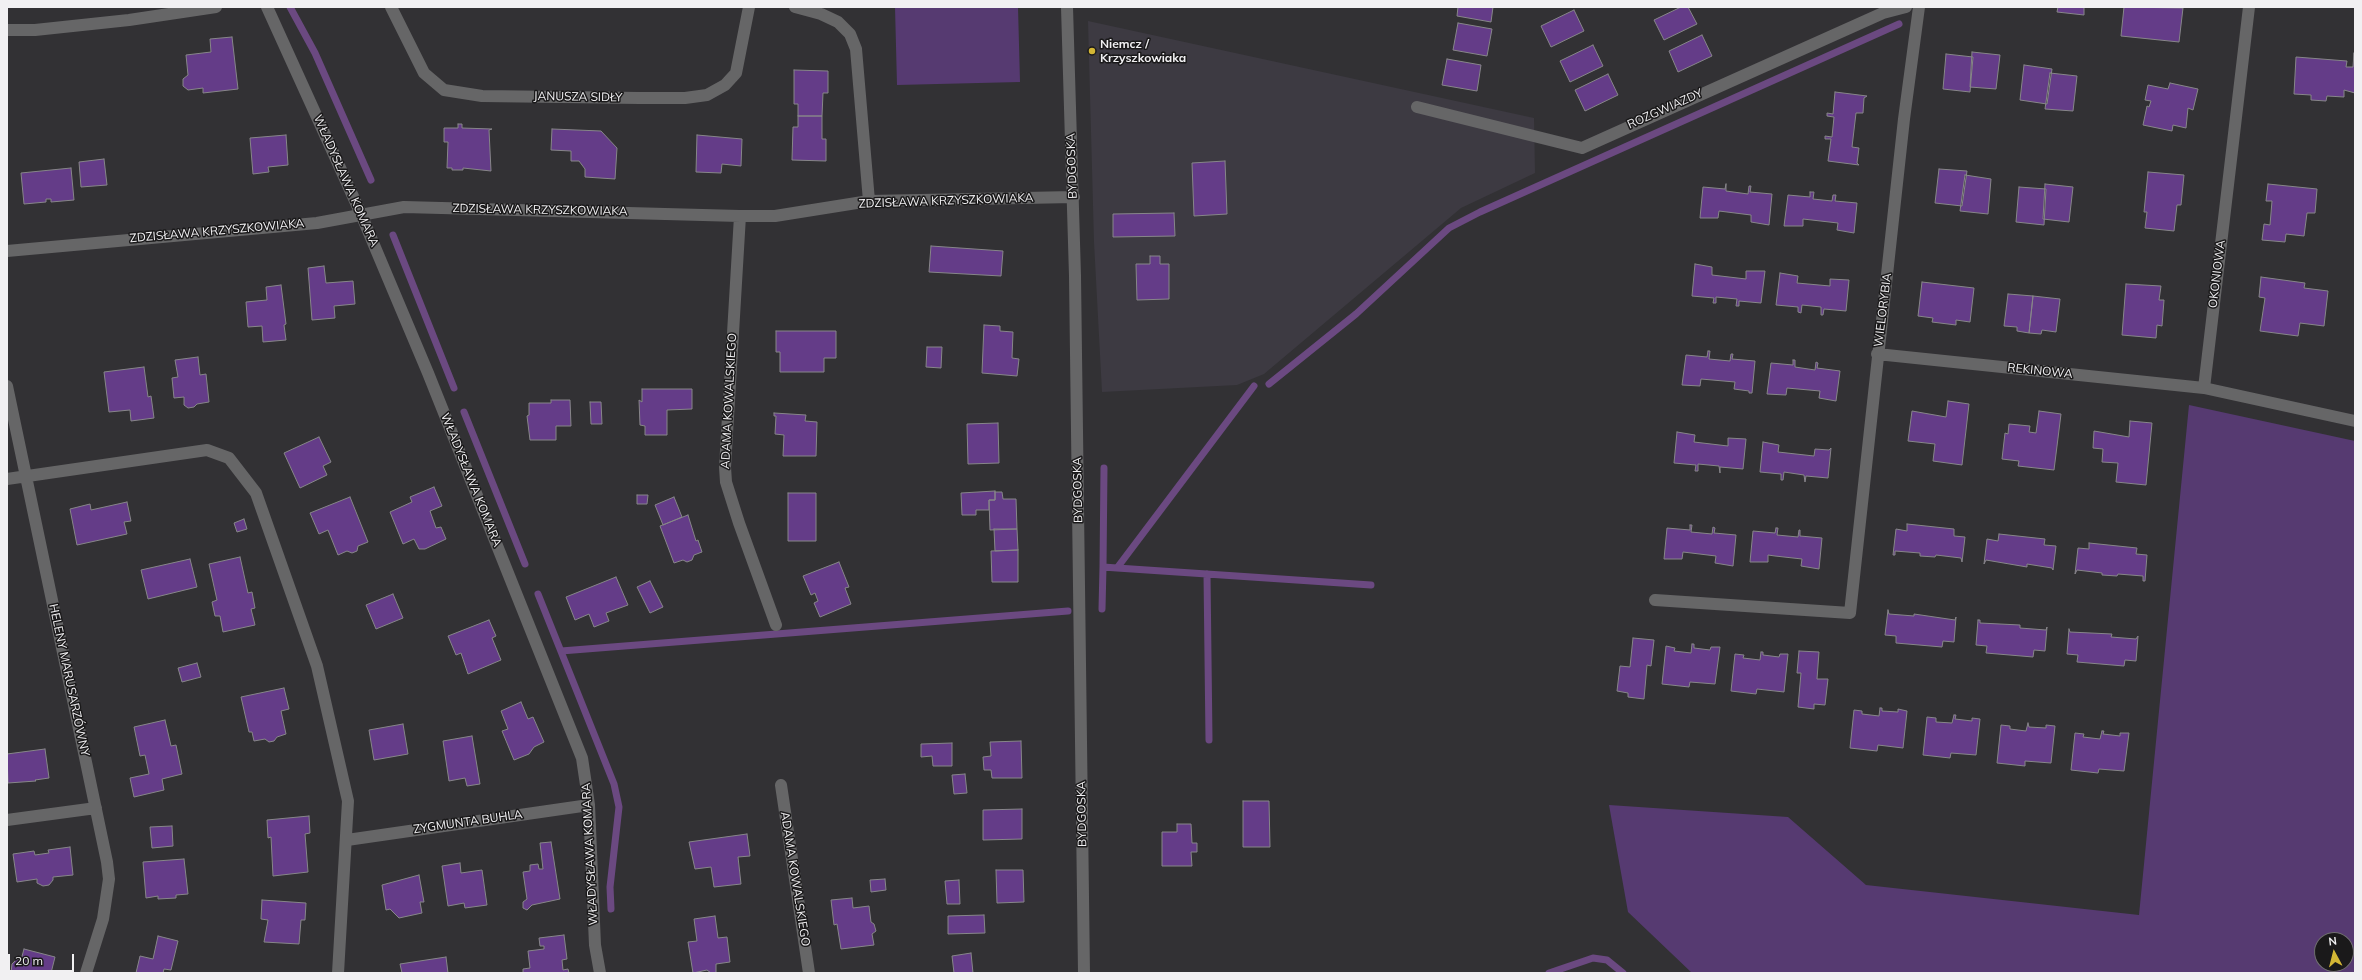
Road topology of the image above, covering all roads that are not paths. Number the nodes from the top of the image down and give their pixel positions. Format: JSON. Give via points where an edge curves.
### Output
{"nodes":[{"id":1,"x":216,"y":7,"type":"edge"},
{"id":2,"x":267,"y":7,"type":"edge"},
{"id":3,"x":391,"y":7,"type":"edge"},
{"id":4,"x":749,"y":7,"type":"edge"},
{"id":5,"x":795,"y":7,"type":"edge"},
{"id":6,"x":1067,"y":7,"type":"edge"},
{"id":7,"x":1906,"y":7,"type":"edge"},
{"id":8,"x":1919,"y":7,"type":"edge"},
{"id":9,"x":2249,"y":7,"type":"edge"},
{"id":10,"x":7,"y":30,"type":"edge"},
{"id":11,"x":1417,"y":108,"type":"dead end"},
{"id":12,"x":1074,"y":197,"type":"junction"},
{"id":13,"x":869,"y":201,"type":"junction"},
{"id":14,"x":361,"y":214,"type":"junction"},
{"id":15,"x":740,"y":216,"type":"junction"},
{"id":16,"x":7,"y":251,"type":"edge"},
{"id":17,"x":1877,"y":354,"type":"junction"},
{"id":18,"x":7,"y":386,"type":"edge"},
{"id":19,"x":2204,"y":388,"type":"junction"},
{"id":20,"x":2355,"y":421,"type":"edge"},
{"id":21,"x":26,"y":476,"type":"junction"},
{"id":22,"x":7,"y":479,"type":"edge"},
{"id":23,"x":1655,"y":600,"type":"dead end"},
{"id":24,"x":776,"y":625,"type":"dead end"},
{"id":25,"x":780,"y":785,"type":"dead end"},
{"id":26,"x":589,"y":805,"type":"junction"},
{"id":27,"x":96,"y":808,"type":"junction"},
{"id":28,"x":7,"y":820,"type":"edge"},
{"id":29,"x":347,"y":840,"type":"junction"},
{"id":30,"x":86,"y":973,"type":"edge"},
{"id":31,"x":338,"y":973,"type":"edge"},
{"id":32,"x":600,"y":973,"type":"edge"},
{"id":33,"x":809,"y":973,"type":"edge"},
{"id":34,"x":1084,"y":973,"type":"edge"}],
"edges":[{"from":1,"to":10,"type":"street","via":[[129,20],[35,30]]},
{"from":2,"to":14,"type":"street","name":"WŁADYSŁAWA KOMARA"},
{"from":3,"to":4,"type":"street","name":"JANUSZA SIDŁY","via":[[424,73],[444,90],[482,96],[632,98],[685,98],[707,95],[725,85],[736,72]]},
{"from":5,"to":13,"type":"street","via":[[838,22],[850,34],[856,49]]},
{"from":6,"to":12,"type":"street","name":"BYDGOSKA"},
{"from":7,"to":11,"type":"street","name":"ROZGWIAZDY","via":[[1883,13],[1582,148]]},
{"from":8,"to":17,"type":"street","name":"WIELORYBIA"},
{"from":9,"to":19,"type":"street","name":"OKONIOWA"},
{"from":12,"to":13,"type":"street","name":"ZDZISŁAWA KRZYSZKOWIAKA"},
{"from":12,"to":34,"type":"street","name":"BYDGOSKA"},
{"from":13,"to":15,"type":"street","name":"ZDZISŁAWA KRZYSZKOWIAKA","via":[[775,216]]},
{"from":14,"to":15,"type":"street","name":"ZDZISŁAWA KRZYSZKOWIAKA","via":[[404,207]]},
{"from":14,"to":16,"type":"street","name":"ZDZISŁAWA KRZYSZKOWIAKA","via":[[317,223]]},
{"from":14,"to":26,"type":"street","name":"WŁADYSŁAWA KOMARA","via":[[428,373],[582,758]]},
{"from":15,"to":24,"type":"street","name":"ADAMA KOWALSKIEGO","via":[[724,467],[739,523]]},
{"from":17,"to":19,"type":"street","name":"REKINOWA"},
{"from":17,"to":23,"type":"street","name":"WIELORYBIA","via":[[1850,613]]},
{"from":18,"to":21,"type":"street","name":"HELENY MARUSARZÓWNY"},
{"from":19,"to":20,"type":"street"},
{"from":21,"to":22,"type":"street"},
{"from":21,"to":27,"type":"street","name":"HELENY MARUSARZÓWNY"},
{"from":21,"to":29,"type":"street","via":[[207,450],[229,458],[256,493],[317,666],[348,801]]},
{"from":25,"to":33,"type":"street","name":"ADAMA KOWALSKIEGO"},
{"from":26,"to":29,"type":"street","name":"ZYGMUNTA BUHLA"},
{"from":26,"to":32,"type":"street","name":"WŁADYSŁAWA KOMARA","via":[[595,945]]},
{"from":27,"to":28,"type":"street"},
{"from":27,"to":30,"type":"street","name":"HELENY MARUSARZÓWNY","via":[[109,879],[103,919]]},
{"from":29,"to":31,"type":"street"}]}
